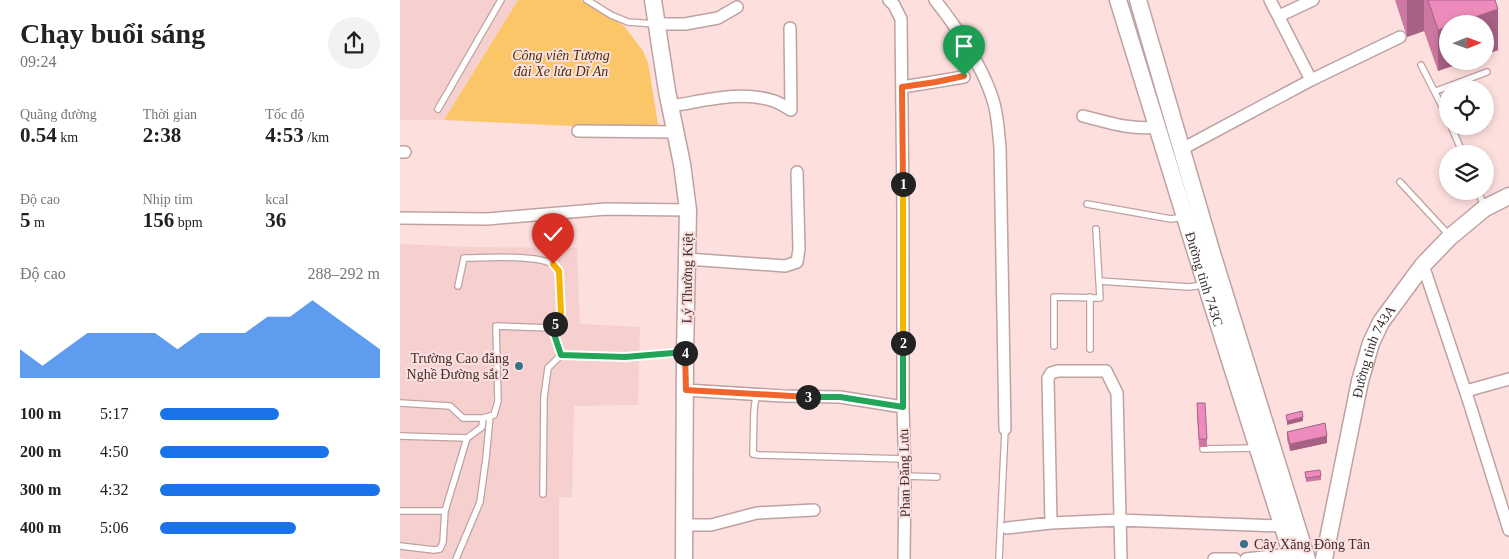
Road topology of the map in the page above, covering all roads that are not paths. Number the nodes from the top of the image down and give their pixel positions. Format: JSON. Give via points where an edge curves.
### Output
{"nodes":[{"id":1,"x":502,"y":0,"type":"edge"},
{"id":2,"x":587,"y":0,"type":"edge"},
{"id":3,"x":653,"y":0,"type":"edge"},
{"id":4,"x":889,"y":0,"type":"edge"},
{"id":5,"x":935,"y":0,"type":"edge"},
{"id":6,"x":1118,"y":0,"type":"edge"},
{"id":7,"x":1138,"y":0,"type":"edge"},
{"id":8,"x":1270,"y":0,"type":"edge"},
{"id":9,"x":1313,"y":0,"type":"edge"},
{"id":10,"x":737,"y":7,"type":"dead end"},
{"id":11,"x":1279,"y":16,"type":"junction"},
{"id":12,"x":657,"y":24,"type":"junction"},
{"id":13,"x":790,"y":28,"type":"dead end"},
{"id":14,"x":1400,"y":37,"type":"dead end"},
{"id":15,"x":1422,"y":65,"type":"dead end"},
{"id":16,"x":1487,"y":72,"type":"dead end"},
{"id":17,"x":964,"y":76,"type":"dead end"},
{"id":18,"x":1311,"y":80,"type":"junction"},
{"id":19,"x":902,"y":87,"type":"junction"},
{"id":20,"x":1436,"y":91,"type":"junction"},
{"id":21,"x":1439,"y":98,"type":"edge"},
{"id":22,"x":671,"y":106,"type":"junction"},
{"id":23,"x":438,"y":109,"type":"dead end"},
{"id":24,"x":1083,"y":116,"type":"dead end"},
{"id":25,"x":1158,"y":127,"type":"junction"},
{"id":26,"x":578,"y":131,"type":"dead end"},
{"id":27,"x":676,"y":132,"type":"junction"},
{"id":28,"x":1182,"y":149,"type":"junction"},
{"id":29,"x":797,"y":172,"type":"dead end"},
{"id":30,"x":1400,"y":182,"type":"dead end"},
{"id":31,"x":1509,"y":196,"type":"edge"},
{"id":32,"x":1482,"y":200,"type":"edge"},
{"id":33,"x":1087,"y":204,"type":"dead end"},
{"id":34,"x":1485,"y":208,"type":"junction"},
{"id":35,"x":688,"y":210,"type":"junction"},
{"id":36,"x":1185,"y":217,"type":"junction"},
{"id":37,"x":400,"y":218,"type":"edge"},
{"id":38,"x":1096,"y":229,"type":"dead end"},
{"id":39,"x":1450,"y":237,"type":"junction"},
{"id":40,"x":687,"y":259,"type":"junction"},
{"id":41,"x":1423,"y":265,"type":"junction"},
{"id":42,"x":1100,"y":281,"type":"junction"},
{"id":43,"x":1206,"y":285,"type":"junction"},
{"id":44,"x":458,"y":286,"type":"dead end"},
{"id":45,"x":1090,"y":297,"type":"junction"},
{"id":46,"x":552,"y":328,"type":"junction"},
{"id":47,"x":1054,"y":346,"type":"dead end"},
{"id":48,"x":1090,"y":348,"type":"dead end"},
{"id":49,"x":685,"y":352,"type":"junction"},
{"id":50,"x":561,"y":355,"type":"junction"},
{"id":51,"x":1509,"y":379,"type":"edge"},
{"id":52,"x":686,"y":390,"type":"junction"},
{"id":53,"x":1466,"y":392,"type":"junction"},
{"id":54,"x":756,"y":395,"type":"junction"},
{"id":55,"x":400,"y":403,"type":"edge"},
{"id":56,"x":903,"y":407,"type":"junction"},
{"id":57,"x":490,"y":416,"type":"junction"},
{"id":58,"x":483,"y":418,"type":"junction"},
{"id":59,"x":1005,"y":429,"type":"joint"},
{"id":60,"x":400,"y":436,"type":"edge"},
{"id":61,"x":467,"y":438,"type":"junction"},
{"id":62,"x":1257,"y":448,"type":"junction"},
{"id":63,"x":1203,"y":449,"type":"dead end"},
{"id":64,"x":905,"y":459,"type":"junction"},
{"id":65,"x":905,"y":476,"type":"junction"},
{"id":66,"x":937,"y":477,"type":"dead end"},
{"id":67,"x":543,"y":494,"type":"dead end"},
{"id":68,"x":814,"y":510,"type":"dead end"},
{"id":69,"x":445,"y":511,"type":"junction"},
{"id":70,"x":400,"y":512,"type":"edge"},
{"id":71,"x":1119,"y":520,"type":"junction"},
{"id":72,"x":1052,"y":523,"type":"junction"},
{"id":73,"x":685,"y":526,"type":"junction"},
{"id":74,"x":1282,"y":526,"type":"junction"},
{"id":75,"x":1006,"y":528,"type":"dead end"},
{"id":76,"x":1509,"y":530,"type":"edge"},
{"id":77,"x":400,"y":546,"type":"edge"},
{"id":78,"x":1326,"y":552,"type":"edge"},
{"id":79,"x":1299,"y":557,"type":"edge"},
{"id":80,"x":456,"y":559,"type":"edge"},
{"id":81,"x":684,"y":559,"type":"edge"},
{"id":82,"x":904,"y":559,"type":"edge"},
{"id":83,"x":999,"y":559,"type":"edge"},
{"id":84,"x":1121,"y":559,"type":"edge"},
{"id":85,"x":1214,"y":559,"type":"edge"},
{"id":86,"x":1235,"y":559,"type":"edge"},
{"id":87,"x":1246,"y":559,"type":"edge"}],
"edges":[{"from":1,"to":23,"type":"lane"},
{"from":2,"to":12,"type":"lane","via":[[628,22]]},
{"from":3,"to":12,"type":"main road","name":"Lý Thường Kiệt"},
{"from":4,"to":19,"type":"street","name":"Phan Đăng Lưu","via":[[901,19]]},
{"from":5,"to":59,"type":"street","via":[[980,71],[996,115],[1000,147]]},
{"from":6,"to":25,"type":"main road","name":"Đường tỉnh 743C"},
{"from":7,"to":28,"type":"main road","name":"Đường tỉnh 743C"},
{"from":8,"to":11,"type":"street"},
{"from":9,"to":11,"type":"street"},
{"from":10,"to":12,"type":"street","via":[[718,18],[685,24]]},
{"from":11,"to":18,"type":"street"},
{"from":12,"to":22,"type":"main road","name":"Lý Thường Kiệt"},
{"from":13,"to":22,"type":"street","via":[[791,110],[774,101],[746,96]]},
{"from":14,"to":18,"type":"street"},
{"from":15,"to":20,"type":"lane"},
{"from":16,"to":20,"type":"lane"},
{"from":17,"to":19,"type":"street"},
{"from":18,"to":28,"type":"street"},
{"from":19,"to":56,"type":"street","name":"Phan Đăng Lưu"},
{"from":20,"to":21,"type":"lane"},
{"from":22,"to":27,"type":"main road","name":"Lý Thường Kiệt"},
{"from":24,"to":25,"type":"street","via":[[1136,129]]},
{"from":25,"to":36,"type":"main road","name":"Đường tỉnh 743C"},
{"from":26,"to":27,"type":"street"},
{"from":27,"to":35,"type":"main road","name":"Lý Thường Kiệt"},
{"from":28,"to":79,"type":"main road","name":"Đường tỉnh 743C"},
{"from":29,"to":40,"type":"street","via":[[799,249],[796,262],[785,266]]},
{"from":30,"to":39,"type":"lane"},
{"from":31,"to":34,"type":"main road","name":"Đường tỉnh 743A"},
{"from":32,"to":34,"type":"lane"},
{"from":33,"to":36,"type":"lane","via":[[1171,219]]},
{"from":34,"to":39,"type":"main road","name":"Đường tỉnh 743A"},
{"from":35,"to":37,"type":"street","via":[[606,209],[488,219]]},
{"from":35,"to":40,"type":"main road","name":"Lý Thường Kiệt"},
{"from":36,"to":43,"type":"main road","name":"Đường tỉnh 743C"},
{"from":38,"to":42,"type":"lane"},
{"from":39,"to":41,"type":"main road","name":"Đường tỉnh 743A"},
{"from":40,"to":49,"type":"main road","name":"Lý Thường Kiệt"},
{"from":41,"to":53,"type":"street"},
{"from":41,"to":78,"type":"main road","name":"Đường tỉnh 743A","via":[[1371,343],[1355,401]]},
{"from":42,"to":43,"type":"lane","via":[[1189,288]]},
{"from":42,"to":45,"type":"lane","via":[[1100,298]]},
{"from":43,"to":62,"type":"main road","name":"Đường tỉnh 743C"},
{"from":44,"to":46,"type":"lane","via":[[464,258],[534,260],[553,264],[559,271],[561,313]]},
{"from":45,"to":47,"type":"lane","via":[[1054,297]]},
{"from":45,"to":48,"type":"lane"},
{"from":46,"to":50,"type":"lane"},
{"from":46,"to":57,"type":"lane","via":[[496,326],[498,401],[494,415]]},
{"from":49,"to":50,"type":"lane","via":[[625,357]]},
{"from":49,"to":52,"type":"main road","name":"Lý Thường Kiệt"},
{"from":50,"to":67,"type":"lane","via":[[548,368],[544,397]]},
{"from":51,"to":53,"type":"street"},
{"from":52,"to":54,"type":"street"},
{"from":52,"to":73,"type":"main road","name":"Lý Thường Kiệt"},
{"from":53,"to":76,"type":"street"},
{"from":54,"to":56,"type":"street","via":[[840,397]]},
{"from":54,"to":64,"type":"lane","via":[[753,454]]},
{"from":55,"to":58,"type":"lane","via":[[450,406],[463,418]]},
{"from":56,"to":64,"type":"street","name":"Phan Đăng Lưu"},
{"from":57,"to":58,"type":"lane"},
{"from":57,"to":80,"type":"lane","via":[[480,502]]},
{"from":58,"to":61,"type":"lane","via":[[482,428]]},
{"from":59,"to":83,"type":"lane"},
{"from":60,"to":61,"type":"lane"},
{"from":61,"to":69,"type":"lane"},
{"from":62,"to":63,"type":"lane"},
{"from":62,"to":74,"type":"main road","name":"Đường tỉnh 743C"},
{"from":64,"to":65,"type":"street","name":"Phan Đăng Lưu"},
{"from":65,"to":66,"type":"lane"},
{"from":65,"to":82,"type":"street","name":"Phan Đăng Lưu"},
{"from":68,"to":73,"type":"street","via":[[757,513],[711,525]]},
{"from":69,"to":70,"type":"lane"},
{"from":69,"to":77,"type":"lane","via":[[440,549]]},
{"from":71,"to":72,"type":"street"},
{"from":71,"to":72,"type":"street","via":[[1117,393],[1106,371],[1058,371],[1048,378]]},
{"from":71,"to":74,"type":"street"},
{"from":71,"to":84,"type":"street"},
{"from":72,"to":75,"type":"street"},
{"from":73,"to":81,"type":"main road","name":"Lý Thường Kiệt"},
{"from":74,"to":79,"type":"main road","name":"Đường tỉnh 743C"},
{"from":78,"to":79,"type":"main road"},
{"from":79,"to":87,"type":"street"},
{"from":85,"to":86,"type":"street"}]}
